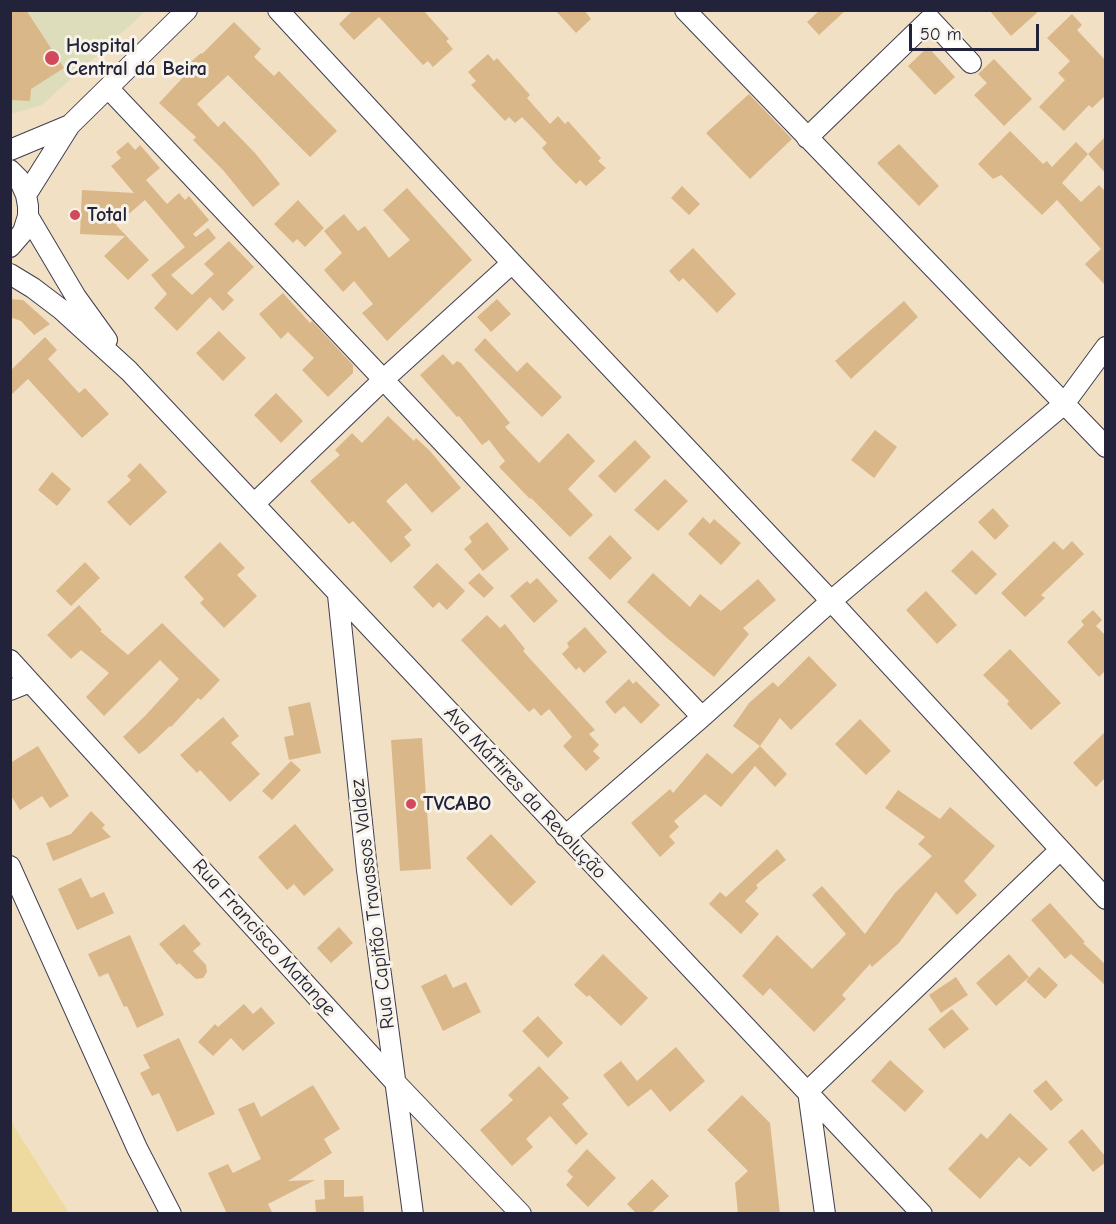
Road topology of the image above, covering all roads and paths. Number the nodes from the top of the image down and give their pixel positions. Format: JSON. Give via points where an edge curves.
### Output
{"nodes":[{"id":1,"x":187,"y":10,"type":"edge"},
{"id":2,"x":278,"y":10,"type":"edge"},
{"id":3,"x":685,"y":10,"type":"edge"},
{"id":4,"x":971,"y":63,"type":"dead end"},
{"id":5,"x":109,"y":89,"type":"junction"},
{"id":6,"x":70,"y":125,"type":"junction"},
{"id":7,"x":807,"y":138,"type":"junction"},
{"id":8,"x":10,"y":150,"type":"edge"},
{"id":9,"x":10,"y":170,"type":"edge"},
{"id":10,"x":26,"y":195,"type":"junction"},
{"id":11,"x":28,"y":216,"type":"junction"},
{"id":12,"x":10,"y":247,"type":"edge"},
{"id":13,"x":512,"y":263,"type":"junction"},
{"id":14,"x":10,"y":274,"type":"edge"},
{"id":15,"x":1106,"y":347,"type":"edge"},
{"id":16,"x":129,"y":371,"type":"junction"},
{"id":17,"x":383,"y":380,"type":"junction"},
{"id":18,"x":1064,"y":404,"type":"junction"},
{"id":19,"x":1106,"y":447,"type":"edge"},
{"id":20,"x":254,"y":504,"type":"junction"},
{"id":21,"x":338,"y":595,"type":"junction"},
{"id":22,"x":831,"y":602,"type":"junction"},
{"id":23,"x":10,"y":660,"type":"edge"},
{"id":24,"x":30,"y":681,"type":"junction"},
{"id":25,"x":10,"y":690,"type":"edge"},
{"id":26,"x":702,"y":717,"type":"junction"},
{"id":27,"x":566,"y":836,"type":"junction"},
{"id":28,"x":1059,"y":851,"type":"junction"},
{"id":29,"x":10,"y":866,"type":"edge"},
{"id":30,"x":1106,"y":899,"type":"edge"},
{"id":31,"x":394,"y":1081,"type":"junction"},
{"id":32,"x":808,"y":1091,"type":"junction"},
{"id":33,"x":171,"y":1214,"type":"edge"},
{"id":34,"x":413,"y":1214,"type":"edge"},
{"id":35,"x":521,"y":1214,"type":"edge"},
{"id":36,"x":825,"y":1214,"type":"edge"},
{"id":37,"x":922,"y":1214,"type":"edge"}],
"edges":[{"from":1,"to":5,"type":"street"},
{"from":2,"to":13,"type":"street"},
{"from":3,"to":7,"type":"street"},
{"from":4,"to":7,"type":"street","via":[[930,19]]},
{"from":5,"to":6,"type":"street"},
{"from":5,"to":17,"type":"street"},
{"from":6,"to":8,"type":"street"},
{"from":6,"to":10,"type":"street"},
{"from":7,"to":18,"type":"street"},
{"from":9,"to":10,"type":"street"},
{"from":10,"to":11,"type":"street"},
{"from":11,"to":12,"type":"street","via":[[23,232]]},
{"from":11,"to":16,"type":"street","via":[[76,297]]},
{"from":13,"to":17,"type":"street"},
{"from":13,"to":22,"type":"street"},
{"from":14,"to":16,"type":"street","via":[[62,310]]},
{"from":15,"to":18,"type":"street"},
{"from":16,"to":20,"type":"street","name":"Ava Mártires da Revolução"},
{"from":17,"to":20,"type":"street"},
{"from":17,"to":26,"type":"street"},
{"from":18,"to":19,"type":"street"},
{"from":18,"to":22,"type":"street"},
{"from":20,"to":21,"type":"street","name":"Ava Mártires da Revolução"},
{"from":21,"to":27,"type":"street","name":"Ava Mártires da Revolução"},
{"from":21,"to":31,"type":"street","name":"Rua Capitão Travassos Valdez"},
{"from":22,"to":26,"type":"street"},
{"from":22,"to":28,"type":"street"},
{"from":23,"to":24,"type":"street","name":"Rua Francisco Matange"},
{"from":24,"to":25,"type":"street"},
{"from":24,"to":31,"type":"street","name":"Rua Francisco Matange"},
{"from":26,"to":27,"type":"street"},
{"from":27,"to":32,"type":"street","name":"Ava Mártires da Revolução"},
{"from":28,"to":30,"type":"street"},
{"from":28,"to":32,"type":"street"},
{"from":29,"to":33,"type":"street","via":[[137,1148]]},
{"from":31,"to":34,"type":"street","name":"Rua Capitão Travassos Valdez"},
{"from":31,"to":35,"type":"street","name":"Rua Francisco Matange"},
{"from":32,"to":36,"type":"street"},
{"from":32,"to":37,"type":"street","name":"Ava Mártires da Revolução"}]}
